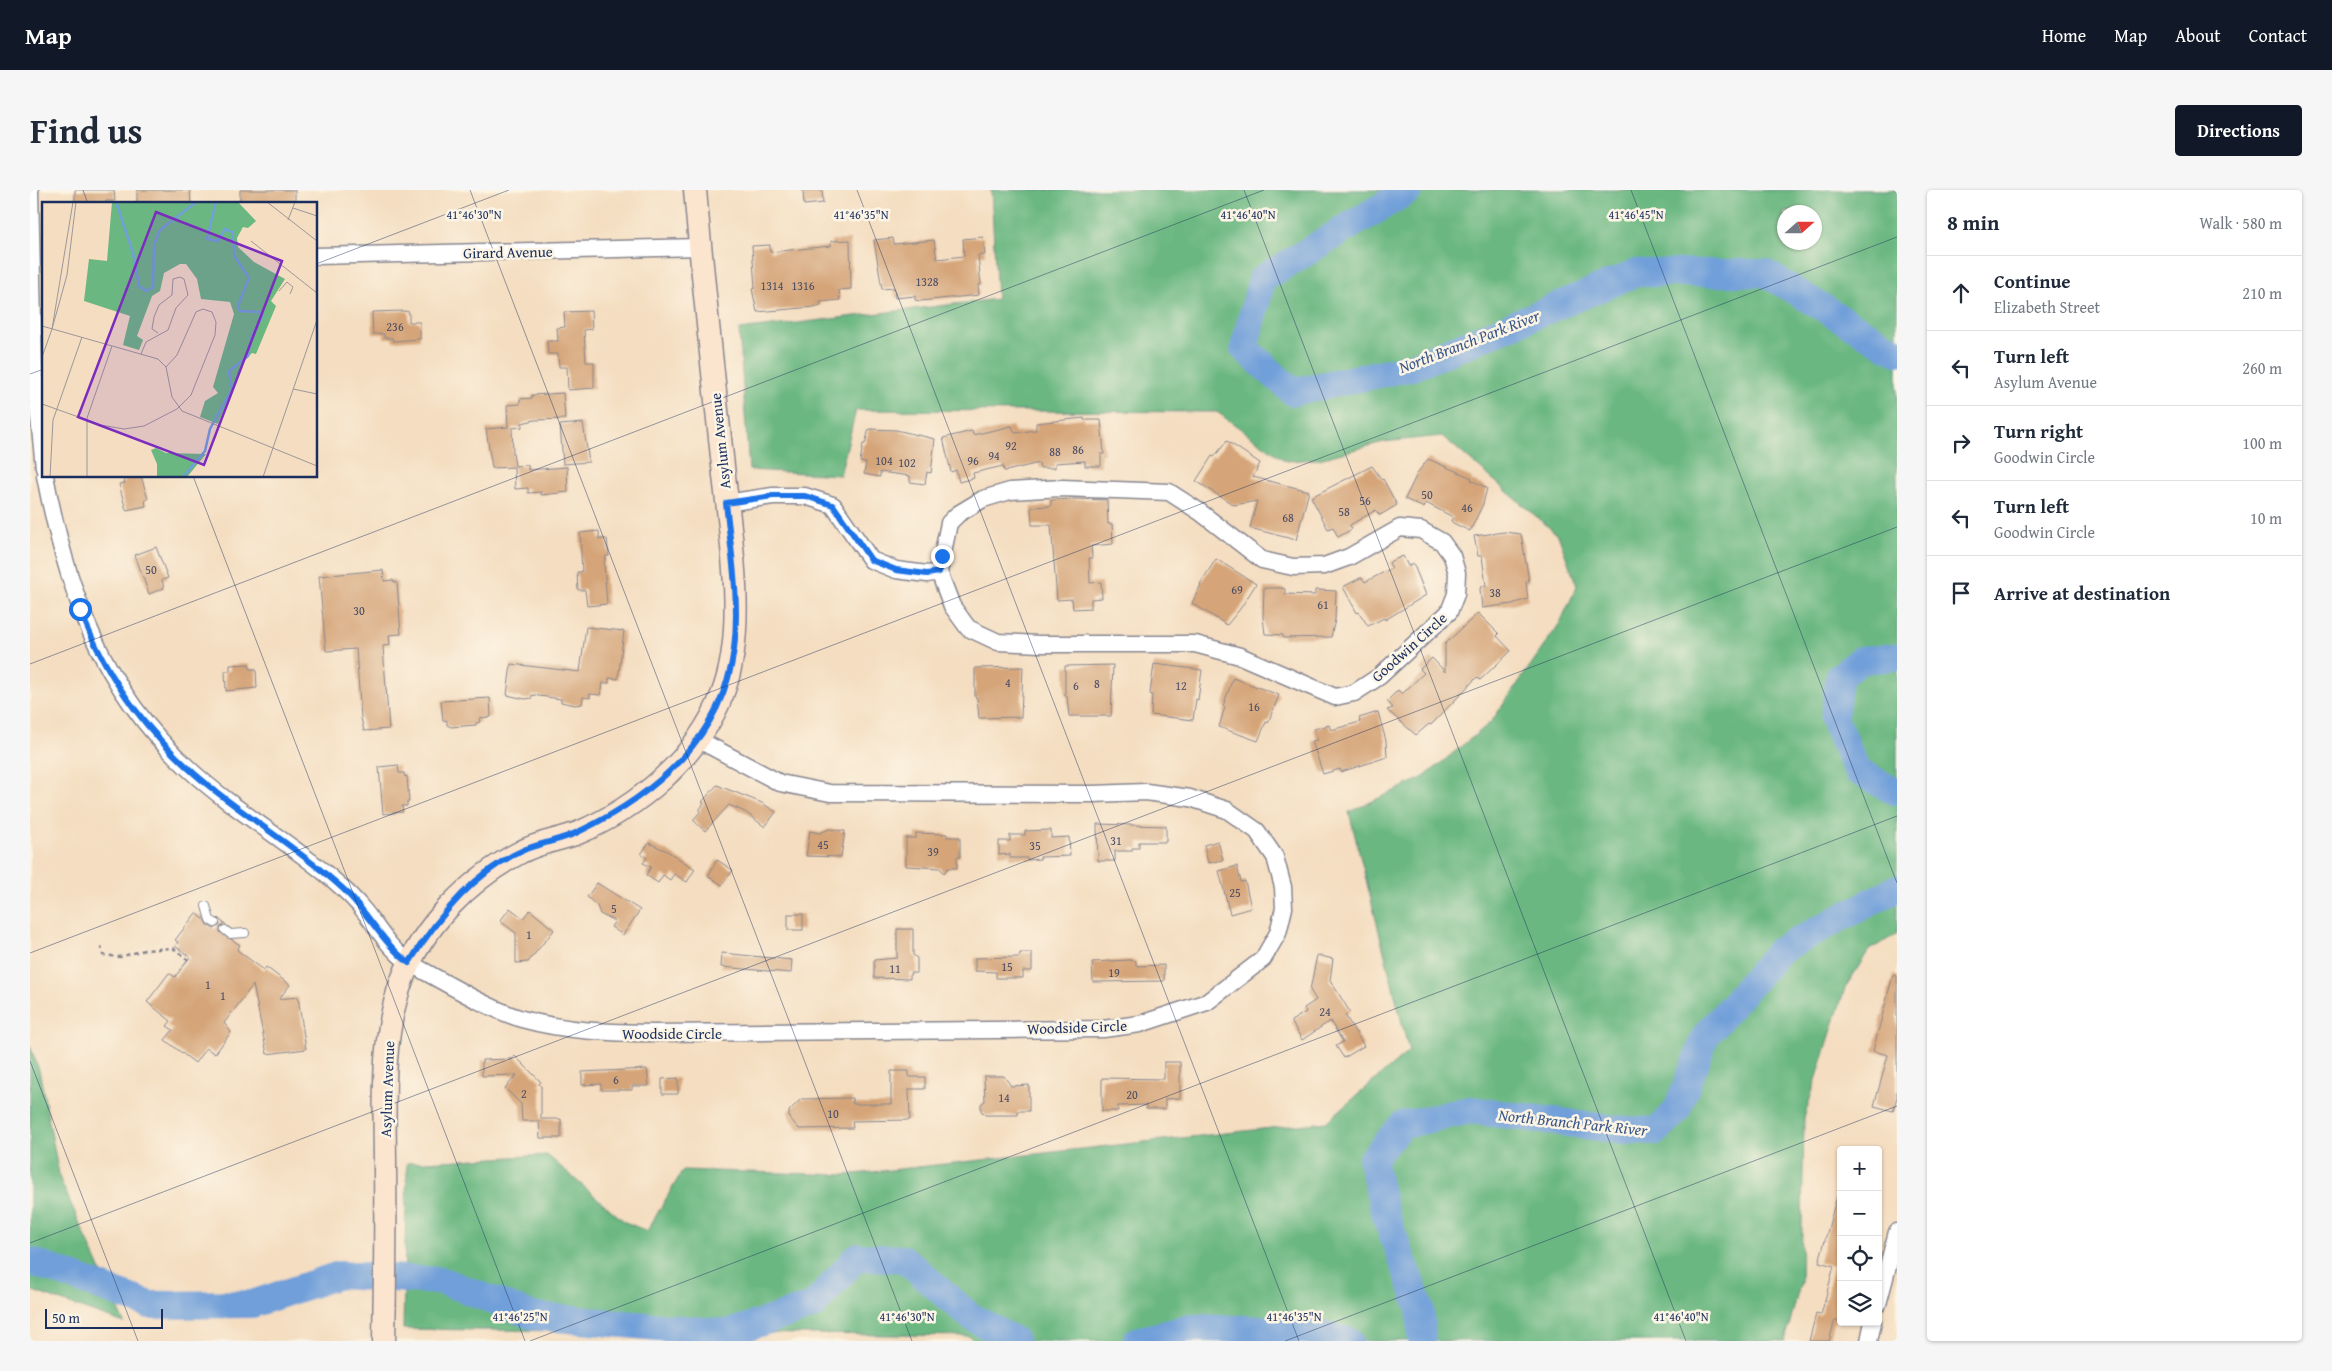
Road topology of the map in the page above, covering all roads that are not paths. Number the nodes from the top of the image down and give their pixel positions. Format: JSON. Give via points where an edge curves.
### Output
{"nodes":[{"id":1,"x":30,"y":190,"type":"edge"},
{"id":2,"x":695,"y":190,"type":"edge"},
{"id":3,"x":700,"y":247,"type":"junction"},
{"id":4,"x":318,"y":256,"type":"edge"},
{"id":5,"x":35,"y":268,"type":"edge"},
{"id":6,"x":42,"y":450,"type":"edge"},
{"id":7,"x":45,"y":478,"type":"edge"},
{"id":8,"x":726,"y":503,"type":"junction"},
{"id":9,"x":939,"y":572,"type":"junction"},
{"id":10,"x":699,"y":740,"type":"junction"},
{"id":11,"x":206,"y":906,"type":"dead end"},
{"id":12,"x":215,"y":923,"type":"dead end"},
{"id":13,"x":225,"y":930,"type":"dead end"},
{"id":14,"x":244,"y":933,"type":"dead end"},
{"id":15,"x":409,"y":963,"type":"junction"},
{"id":16,"x":1897,"y":1232,"type":"edge"},
{"id":17,"x":1882,"y":1289,"type":"edge"},
{"id":18,"x":1873,"y":1326,"type":"edge"},
{"id":19,"x":384,"y":1341,"type":"edge"},
{"id":20,"x":1868,"y":1341,"type":"edge"}],
"edges":[{"from":1,"to":5,"type":"street"},
{"from":2,"to":3,"type":"main road","name":"Asylum Avenue"},
{"from":3,"to":4,"type":"street","name":"Girard Avenue"},
{"from":3,"to":8,"type":"main road","name":"Asylum Avenue"},
{"from":5,"to":6,"type":"street","via":[[36,398]]},
{"from":7,"to":15,"type":"street","name":"Woodside Circle","via":[[63,561],[85,623],[111,675],[145,724],[170,752],[211,788],[310,860],[351,895],[387,944]]},
{"from":8,"to":9,"type":"street","via":[[773,496],[805,496],[833,505],[871,560],[896,570],[927,574]]},
{"from":8,"to":10,"type":"main road","name":"Asylum Avenue","via":[[735,581],[734,650],[723,694]]},
{"from":9,"to":9,"type":"street","name":"Goodwin Circle","via":[[952,606],[968,628],[998,642],[1195,644],[1240,656],[1335,697],[1354,694],[1380,676],[1448,612],[1456,594],[1457,573],[1452,556],[1442,542],[1421,530],[1400,528],[1324,566],[1293,567],[1262,560],[1170,492],[1062,488],[1010,491],[983,499],[958,514],[949,523]]},
{"from":10,"to":15,"type":"main road","name":"Asylum Avenue","via":[[654,786],[621,809],[578,832],[525,850],[481,877],[433,927]]},
{"from":10,"to":15,"type":"street","name":"Woodside Circle","via":[[780,783],[830,794],[1146,792],[1190,798],[1227,810],[1257,830],[1275,858],[1283,887],[1284,908],[1278,932],[1263,959],[1207,1002],[1140,1024],[1102,1029],[601,1032],[554,1027],[520,1018]]},
{"from":11,"to":12,"type":"lane","via":[[210,920]]},
{"from":13,"to":14,"type":"lane","via":[[230,934]]},
{"from":15,"to":19,"type":"main road","name":"Asylum Avenue","via":[[395,1001],[385,1066]]},
{"from":16,"to":17,"type":"street"},
{"from":18,"to":20,"type":"street"}]}
